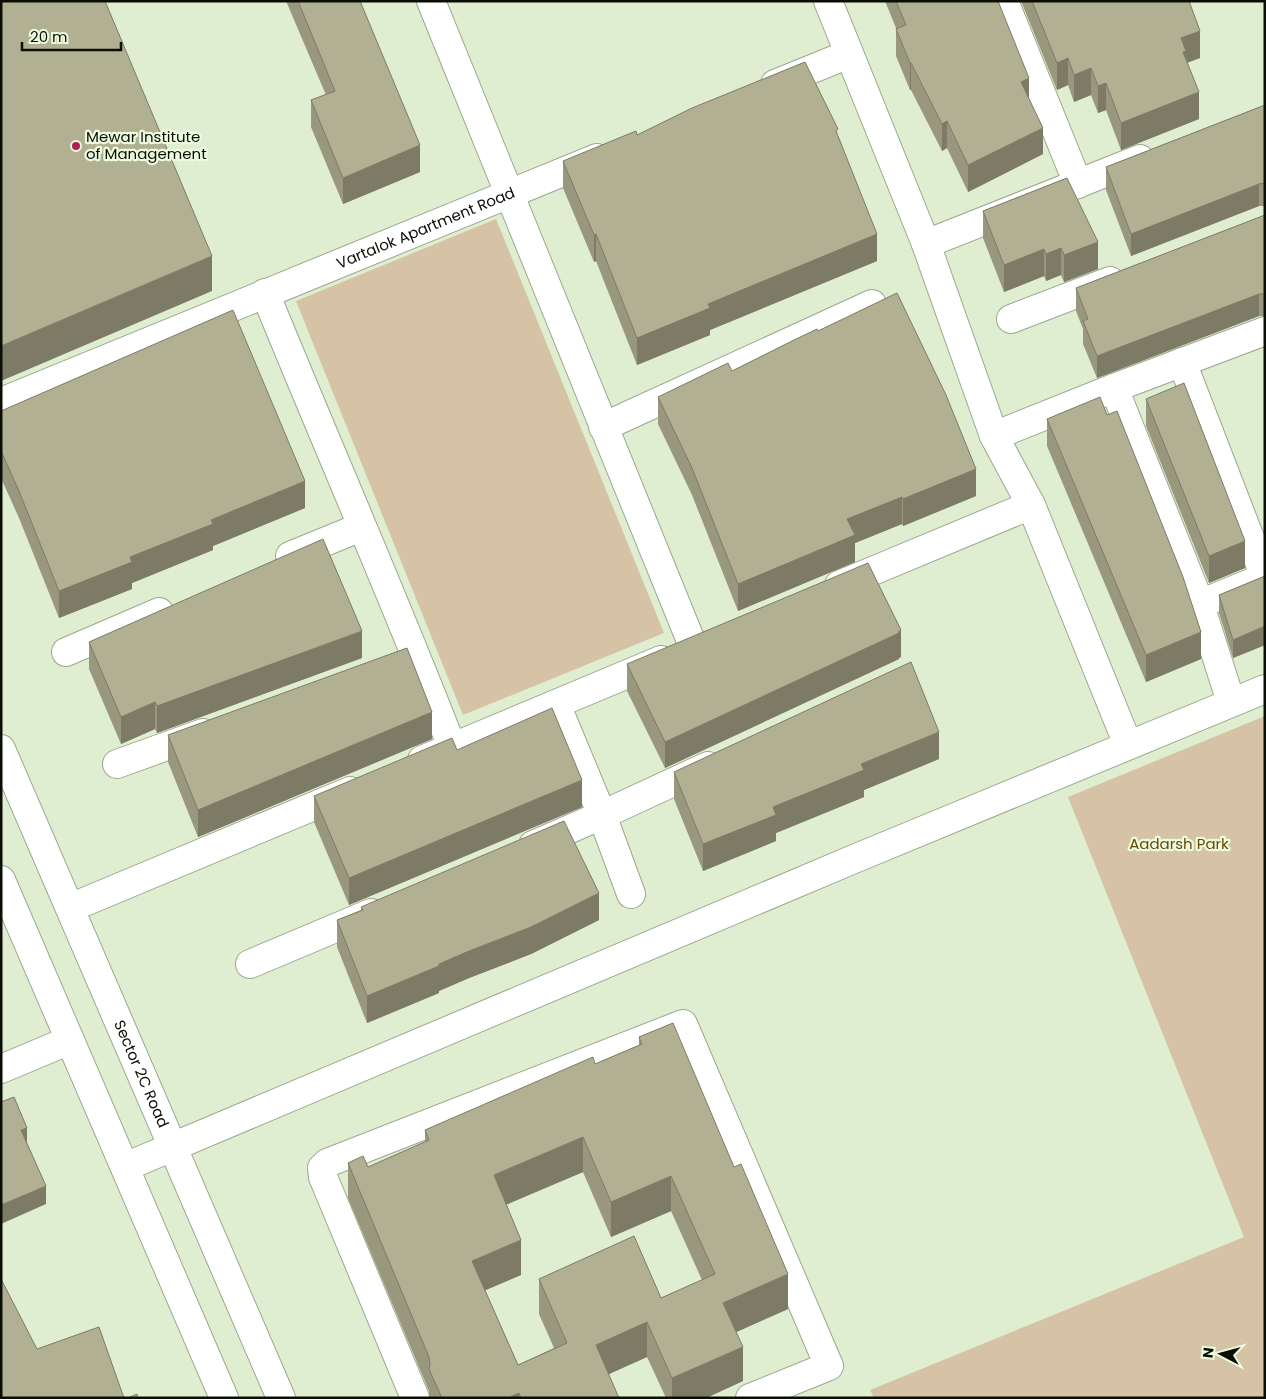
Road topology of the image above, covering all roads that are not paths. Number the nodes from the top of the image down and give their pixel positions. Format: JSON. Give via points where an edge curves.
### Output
{"nodes":[{"id":1,"x":431,"y":1,"type":"edge"},
{"id":2,"x":828,"y":1,"type":"edge"},
{"id":3,"x":1004,"y":1,"type":"edge"},
{"id":4,"x":849,"y":54,"type":"junction"},
{"id":5,"x":757,"y":92,"type":"edge"},
{"id":6,"x":619,"y":148,"type":"edge"},
{"id":7,"x":1167,"y":149,"type":"edge"},
{"id":8,"x":1078,"y":184,"type":"junction"},
{"id":9,"x":509,"y":194,"type":"junction"},
{"id":10,"x":926,"y":244,"type":"junction"},
{"id":11,"x":1129,"y":273,"type":"edge"},
{"id":12,"x":265,"y":293,"type":"junction"},
{"id":13,"x":872,"y":304,"type":"edge"},
{"id":14,"x":1012,"y":319,"type":"dead end"},
{"id":15,"x":1265,"y":331,"type":"edge"},
{"id":16,"x":1182,"y":362,"type":"junction"},
{"id":17,"x":1114,"y":388,"type":"junction"},
{"id":18,"x":1,"y":402,"type":"edge"},
{"id":19,"x":603,"y":426,"type":"junction"},
{"id":20,"x":994,"y":436,"type":"junction"},
{"id":21,"x":1031,"y":505,"type":"junction"},
{"id":22,"x":361,"y":526,"type":"junction"},
{"id":23,"x":272,"y":564,"type":"edge"},
{"id":24,"x":1265,"y":577,"type":"edge"},
{"id":25,"x":819,"y":594,"type":"edge"},
{"id":26,"x":1198,"y":599,"type":"junction"},
{"id":27,"x":182,"y":602,"type":"edge"},
{"id":28,"x":720,"y":635,"type":"edge"},
{"id":29,"x":693,"y":646,"type":"junction"},
{"id":30,"x":66,"y":652,"type":"dead end"},
{"id":31,"x":416,"y":655,"type":"junction"},
{"id":32,"x":388,"y":665,"type":"edge"},
{"id":33,"x":1265,"y":688,"type":"edge"},
{"id":34,"x":1231,"y":702,"type":"junction"},
{"id":35,"x":556,"y":704,"type":"junction"},
{"id":36,"x":229,"y":723,"type":"edge"},
{"id":37,"x":1128,"y":745,"type":"junction"},
{"id":38,"x":452,"y":748,"type":"junction"},
{"id":39,"x":1,"y":749,"type":"edge"},
{"id":40,"x":728,"y":757,"type":"edge"},
{"id":41,"x":117,"y":764,"type":"dead end"},
{"id":42,"x":398,"y":770,"type":"edge"},
{"id":43,"x":371,"y":782,"type":"edge"},
{"id":44,"x":602,"y":815,"type":"junction"},
{"id":45,"x":512,"y":854,"type":"edge"},
{"id":46,"x":1,"y":880,"type":"edge"},
{"id":47,"x":631,"y":894,"type":"dead end"},
{"id":48,"x":394,"y":903,"type":"edge"},
{"id":49,"x":70,"y":908,"type":"junction"},
{"id":50,"x":250,"y":964,"type":"dead end"},
{"id":51,"x":70,"y":1040,"type":"junction"},
{"id":52,"x":1,"y":1069,"type":"edge"},
{"id":53,"x":173,"y":1147,"type":"junction"},
{"id":54,"x":125,"y":1167,"type":"junction"},
{"id":55,"x":224,"y":1398,"type":"edge"},
{"id":56,"x":281,"y":1398,"type":"edge"},
{"id":57,"x":414,"y":1398,"type":"edge"},
{"id":58,"x":750,"y":1398,"type":"edge"}],
"edges":[{"from":1,"to":9,"type":"street"},
{"from":2,"to":4,"type":"street"},
{"from":3,"to":8,"type":"street"},
{"from":4,"to":5,"type":"street"},
{"from":4,"to":10,"type":"street"},
{"from":6,"to":9,"type":"street","name":"Vartalok Apartment Road"},
{"from":7,"to":8,"type":"street"},
{"from":8,"to":10,"type":"street"},
{"from":9,"to":12,"type":"street","name":"Vartalok Apartment Road"},
{"from":9,"to":19,"type":"street"},
{"from":10,"to":20,"type":"street"},
{"from":11,"to":14,"type":"street"},
{"from":12,"to":18,"type":"street","name":"Vartalok Apartment Road"},
{"from":12,"to":22,"type":"street"},
{"from":13,"to":19,"type":"street"},
{"from":15,"to":16,"type":"street"},
{"from":16,"to":17,"type":"street"},
{"from":16,"to":24,"type":"street"},
{"from":17,"to":20,"type":"street"},
{"from":17,"to":26,"type":"street"},
{"from":19,"to":29,"type":"street"},
{"from":20,"to":21,"type":"street"},
{"from":21,"to":25,"type":"street"},
{"from":21,"to":37,"type":"street"},
{"from":22,"to":23,"type":"street"},
{"from":22,"to":31,"type":"street"},
{"from":24,"to":26,"type":"street","via":[[1212,599]]},
{"from":26,"to":34,"type":"street"},
{"from":27,"to":30,"type":"street"},
{"from":28,"to":29,"type":"street"},
{"from":29,"to":35,"type":"street"},
{"from":31,"to":32,"type":"street"},
{"from":31,"to":38,"type":"street"},
{"from":33,"to":34,"type":"street"},
{"from":34,"to":37,"type":"street"},
{"from":35,"to":38,"type":"street"},
{"from":35,"to":44,"type":"street"},
{"from":36,"to":41,"type":"street"},
{"from":37,"to":53,"type":"street"},
{"from":38,"to":42,"type":"street"},
{"from":39,"to":49,"type":"street","name":"Sector 2C Road"},
{"from":40,"to":44,"type":"street"},
{"from":43,"to":49,"type":"street"},
{"from":44,"to":45,"type":"street"},
{"from":44,"to":47,"type":"street"},
{"from":46,"to":51,"type":"street"},
{"from":48,"to":50,"type":"street"},
{"from":49,"to":53,"type":"street","name":"Sector 2C Road"},
{"from":51,"to":52,"type":"street"},
{"from":51,"to":54,"type":"street"},
{"from":53,"to":54,"type":"street"},
{"from":53,"to":56,"type":"street","name":"Sector 2C Road"},
{"from":54,"to":55,"type":"street"},
{"from":57,"to":58,"type":"street","via":[[322,1168],[327,1163],[683,1024],[829,1366]]}]}
